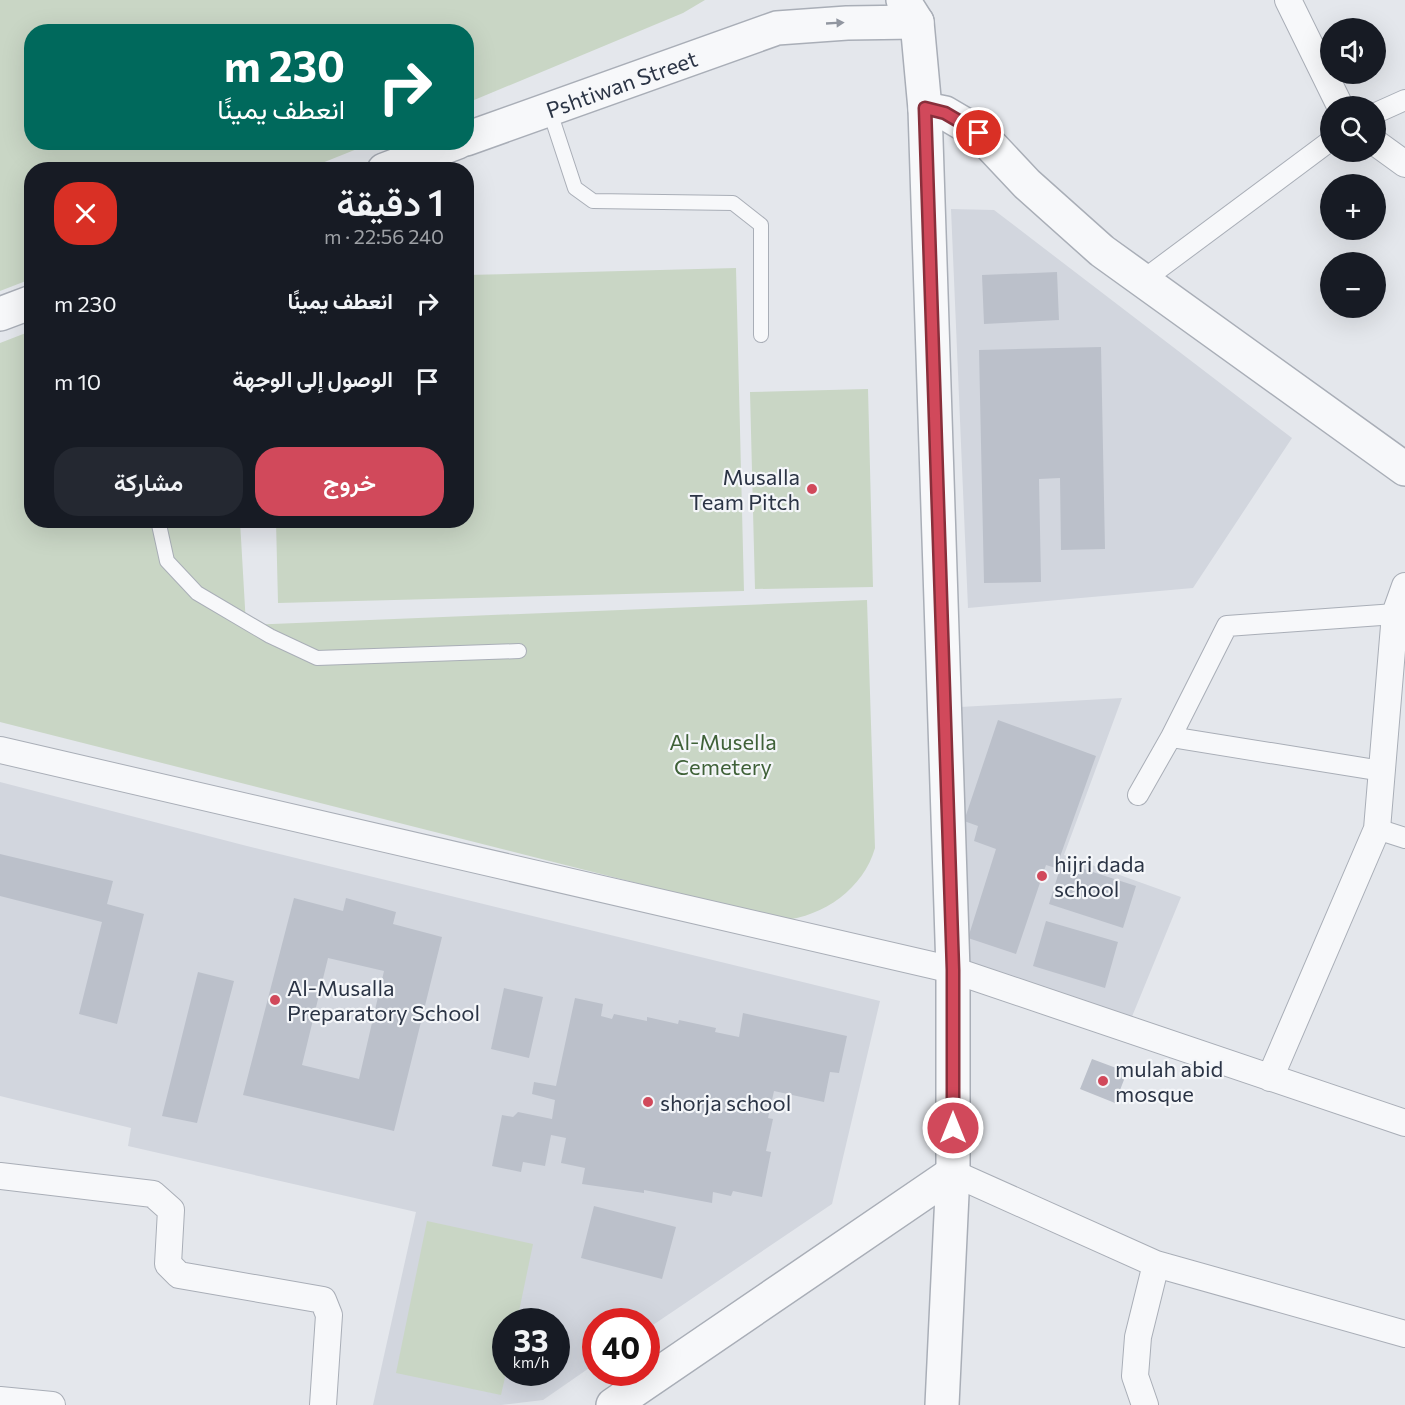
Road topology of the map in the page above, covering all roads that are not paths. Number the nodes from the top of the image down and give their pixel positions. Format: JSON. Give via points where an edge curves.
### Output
{"nodes":[{"id":1,"x":809,"y":0,"type":"edge"},
{"id":2,"x":1288,"y":0,"type":"edge"},
{"id":3,"x":915,"y":7,"type":"edge"},
{"id":4,"x":777,"y":28,"type":"junction"},
{"id":5,"x":1335,"y":96,"type":"edge"},
{"id":6,"x":1405,"y":100,"type":"edge"},
{"id":7,"x":925,"y":108,"type":"junction"},
{"id":8,"x":549,"y":109,"type":"junction"},
{"id":9,"x":1386,"y":109,"type":"edge"},
{"id":10,"x":474,"y":136,"type":"edge"},
{"id":11,"x":1320,"y":148,"type":"edge"},
{"id":12,"x":437,"y":150,"type":"edge"},
{"id":13,"x":1386,"y":150,"type":"edge"},
{"id":14,"x":405,"y":162,"type":"edge"},
{"id":15,"x":1405,"y":164,"type":"edge"},
{"id":16,"x":1142,"y":280,"type":"junction"},
{"id":17,"x":24,"y":305,"type":"edge"},
{"id":18,"x":0,"y":314,"type":"edge"},
{"id":19,"x":761,"y":335,"type":"dead end"},
{"id":20,"x":1405,"y":469,"type":"edge"},
{"id":21,"x":160,"y":528,"type":"edge"},
{"id":22,"x":1405,"y":586,"type":"edge"},
{"id":23,"x":1395,"y":614,"type":"junction"},
{"id":24,"x":519,"y":651,"type":"dead end"},
{"id":25,"x":1171,"y":737,"type":"junction"},
{"id":26,"x":0,"y":750,"type":"edge"},
{"id":27,"x":1382,"y":771,"type":"junction"},
{"id":28,"x":1138,"y":795,"type":"dead end"},
{"id":29,"x":1377,"y":830,"type":"junction"},
{"id":30,"x":1405,"y":838,"type":"edge"},
{"id":31,"x":953,"y":970,"type":"junction"},
{"id":32,"x":1270,"y":1078,"type":"junction"},
{"id":33,"x":1405,"y":1123,"type":"edge"},
{"id":34,"x":953,"y":1173,"type":"junction"},
{"id":35,"x":0,"y":1176,"type":"edge"},
{"id":36,"x":1156,"y":1264,"type":"junction"},
{"id":37,"x":1405,"y":1334,"type":"edge"},
{"id":38,"x":0,"y":1400,"type":"edge"},
{"id":39,"x":609,"y":1404,"type":"edge"},
{"id":40,"x":52,"y":1405,"type":"edge"},
{"id":41,"x":323,"y":1405,"type":"edge"},
{"id":42,"x":942,"y":1405,"type":"edge"},
{"id":43,"x":1144,"y":1405,"type":"edge"}],
"edges":[{"from":1,"to":4,"type":"street"},
{"from":2,"to":5,"type":"street"},
{"from":4,"to":3,"type":"street","one_way":true,"via":[[847,23]]},
{"from":3,"to":7,"type":"street"},
{"from":4,"to":8,"type":"street","name":"Pshtiwan Street"},
{"from":6,"to":9,"type":"street"},
{"from":7,"to":16,"type":"street","via":[[945,113],[979,133],[1063,219]]},
{"from":7,"to":31,"type":"street"},
{"from":8,"to":10,"type":"street","name":"Pshtiwan Street"},
{"from":8,"to":19,"type":"lane","via":[[575,188],[593,201],[733,203],[761,225]]},
{"from":11,"to":16,"type":"street"},
{"from":12,"to":14,"type":"street"},
{"from":13,"to":15,"type":"street"},
{"from":16,"to":20,"type":"street"},
{"from":17,"to":18,"type":"street"},
{"from":21,"to":24,"type":"lane","via":[[167,561],[197,593],[270,636],[317,658]]},
{"from":22,"to":23,"type":"street"},
{"from":23,"to":25,"type":"street","via":[[1227,626]]},
{"from":23,"to":27,"type":"street"},
{"from":25,"to":27,"type":"street"},
{"from":25,"to":28,"type":"street"},
{"from":26,"to":31,"type":"street"},
{"from":27,"to":29,"type":"street"},
{"from":29,"to":30,"type":"street"},
{"from":29,"to":32,"type":"street"},
{"from":31,"to":32,"type":"street"},
{"from":31,"to":34,"type":"street"},
{"from":32,"to":33,"type":"street"},
{"from":34,"to":36,"type":"street"},
{"from":34,"to":39,"type":"street"},
{"from":34,"to":42,"type":"street"},
{"from":35,"to":41,"type":"street","via":[[153,1194],[171,1210],[168,1264],[179,1275],[323,1300],[329,1315]]},
{"from":36,"to":37,"type":"street"},
{"from":36,"to":43,"type":"street","via":[[1138,1337],[1135,1376]]},
{"from":38,"to":40,"type":"street"}]}
